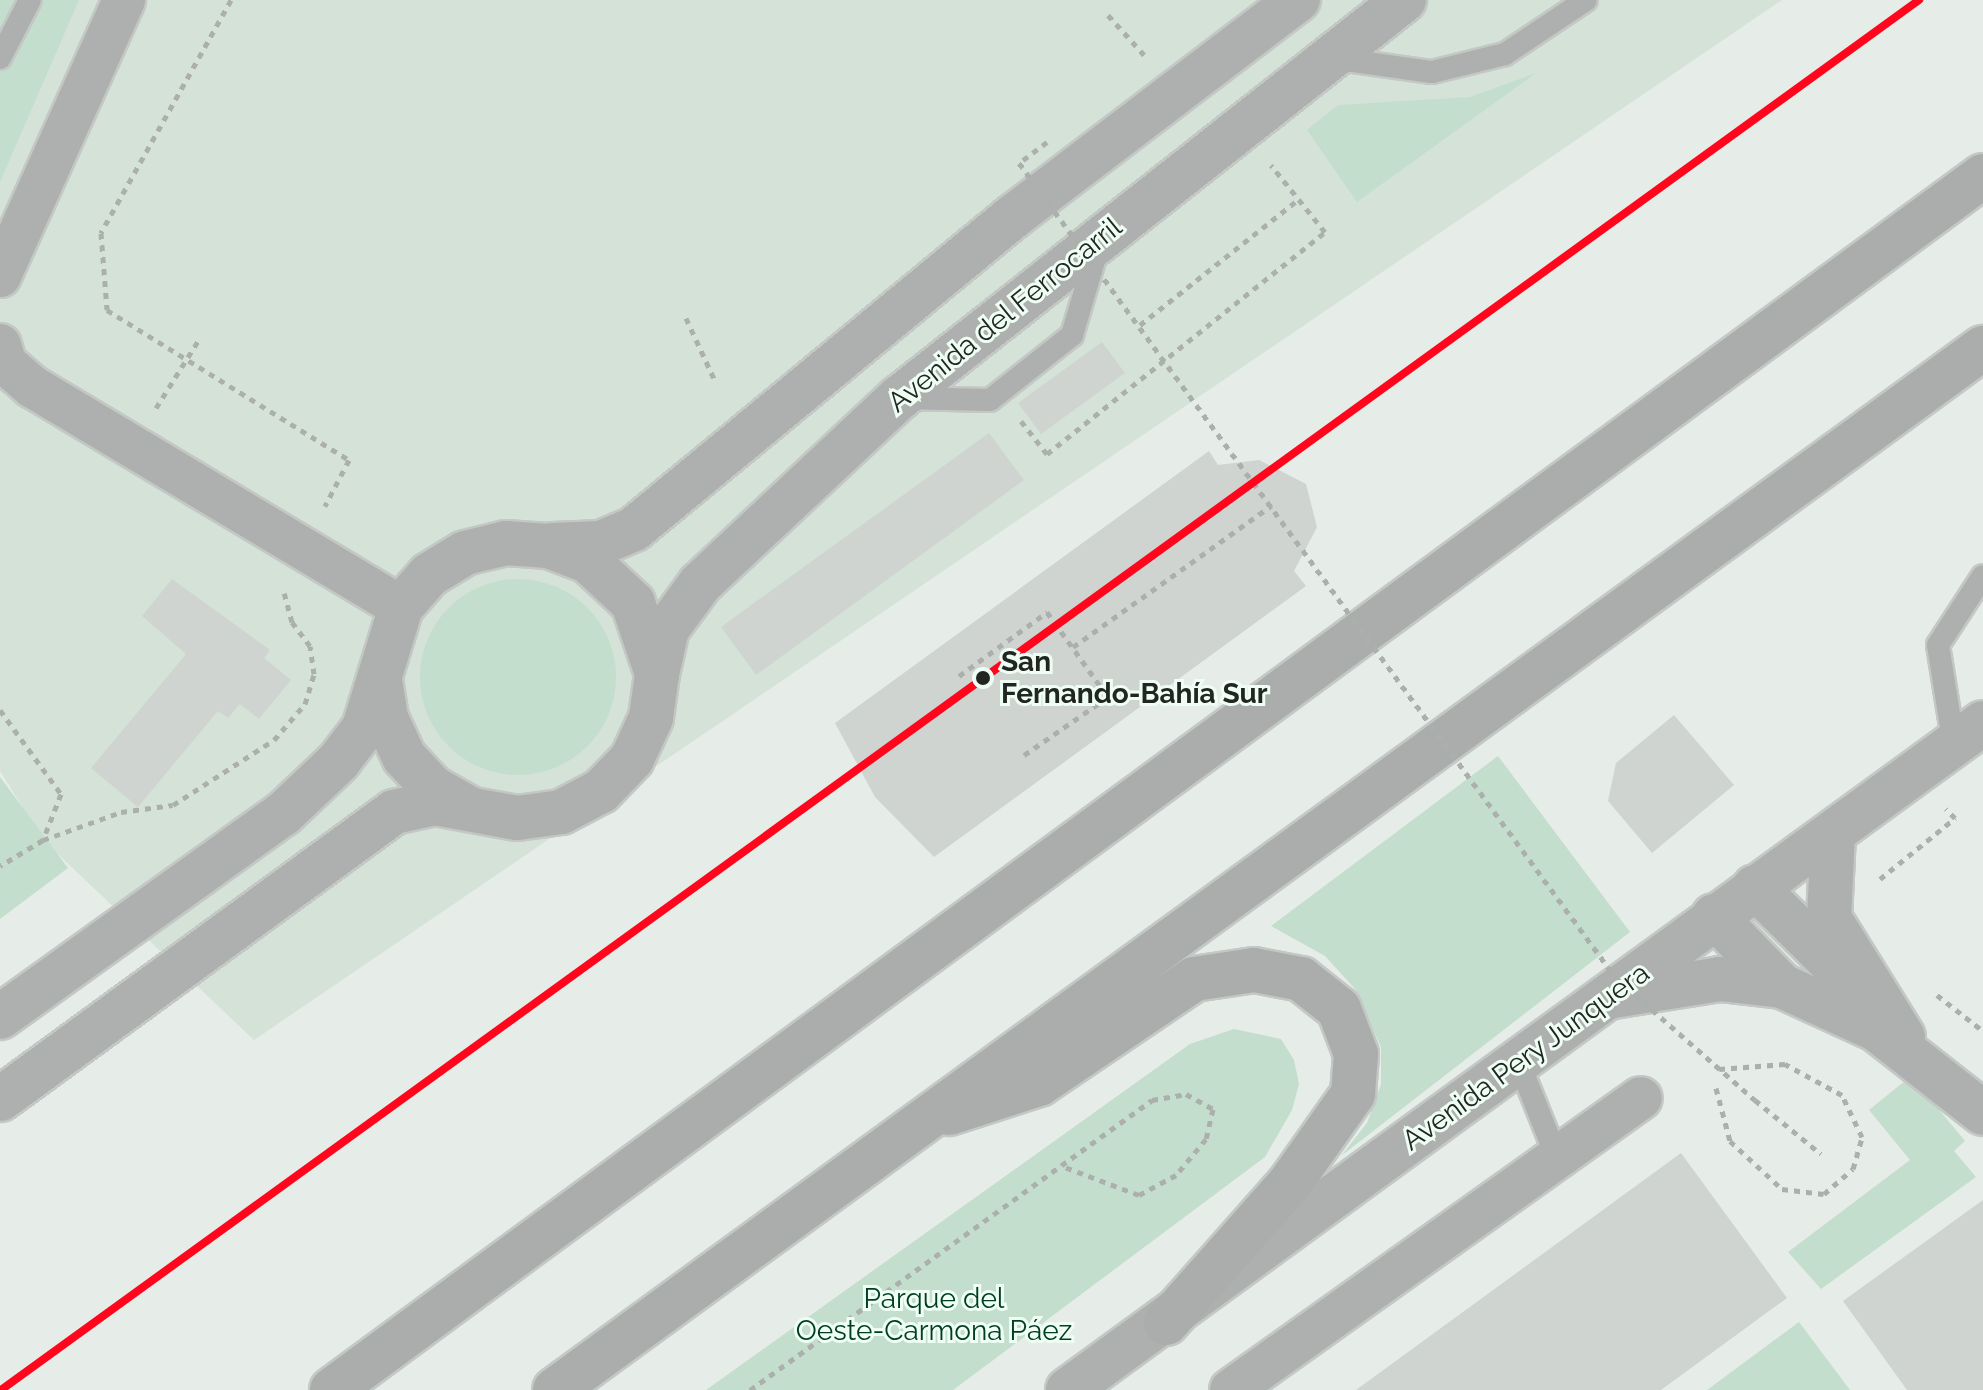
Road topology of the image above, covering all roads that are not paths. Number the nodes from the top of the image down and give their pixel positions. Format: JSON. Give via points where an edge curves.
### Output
{"nodes":[{"id":1,"x":30,"y":0,"type":"edge"},
{"id":2,"x":124,"y":0,"type":"edge"},
{"id":3,"x":1298,"y":0,"type":"edge"},
{"id":4,"x":1404,"y":0,"type":"edge"},
{"id":5,"x":1586,"y":0,"type":"edge"},
{"id":6,"x":1331,"y":57,"type":"junction"},
{"id":7,"x":0,"y":58,"type":"edge"},
{"id":8,"x":1983,"y":176,"type":"edge"},
{"id":9,"x":1101,"y":236,"type":"junction"},
{"id":10,"x":0,"y":276,"type":"edge"},
{"id":11,"x":1983,"y":348,"type":"edge"},
{"id":12,"x":2,"y":358,"type":"edge"},
{"id":13,"x":899,"y":398,"type":"junction"},
{"id":14,"x":548,"y":546,"type":"junction"},
{"id":15,"x":1983,"y":576,"type":"edge"},
{"id":16,"x":401,"y":607,"type":"junction"},
{"id":17,"x":657,"y":674,"type":"junction"},
{"id":18,"x":380,"y":680,"type":"junction"},
{"id":19,"x":1968,"y":734,"type":"edge"},
{"id":20,"x":472,"y":810,"type":"junction"},
{"id":21,"x":1833,"y":834,"type":"junction"},
{"id":22,"x":1755,"y":887,"type":"junction"},
{"id":23,"x":1714,"y":916,"type":"junction"},
{"id":24,"x":1782,"y":986,"type":"junction"},
{"id":25,"x":1870,"y":992,"type":"junction"},
{"id":26,"x":1611,"y":996,"type":"junction"},
{"id":27,"x":0,"y":1017,"type":"edge"},
{"id":28,"x":1916,"y":1055,"type":"junction"},
{"id":29,"x":1519,"y":1063,"type":"junction"},
{"id":30,"x":1641,"y":1098,"type":"dead end"},
{"id":31,"x":0,"y":1099,"type":"edge"},
{"id":32,"x":1983,"y":1113,"type":"edge"},
{"id":33,"x":912,"y":1125,"type":"junction"},
{"id":34,"x":1557,"y":1158,"type":"junction"},
{"id":35,"x":1166,"y":1323,"type":"junction"},
{"id":36,"x":332,"y":1390,"type":"edge"},
{"id":37,"x":555,"y":1390,"type":"edge"},
{"id":38,"x":1068,"y":1390,"type":"edge"},
{"id":39,"x":1231,"y":1390,"type":"edge"}],
"edges":[{"from":1,"to":7,"type":"lane"},
{"from":2,"to":10,"type":"street"},
{"from":3,"to":14,"type":"street","via":[[1014,216],[634,529],[601,543]]},
{"from":4,"to":6,"type":"street","name":"Avenida del Ferrocarril"},
{"from":5,"to":6,"type":"lane","via":[[1505,54],[1432,72]]},
{"from":6,"to":9,"type":"street","name":"Avenida del Ferrocarril"},
{"from":8,"to":36,"type":"highway"},
{"from":9,"to":13,"type":"street","name":"Avenida del Ferrocarril"},
{"from":9,"to":13,"type":"lane","via":[[1072,335],[990,400]]},
{"from":11,"to":33,"type":"highway"},
{"from":12,"to":16,"type":"street","via":[[133,445]]},
{"from":13,"to":17,"type":"street","name":"Avenida del Ferrocarril","via":[[700,584],[667,629]]},
{"from":14,"to":16,"type":"street","via":[[506,543],[465,553],[429,575]]},
{"from":14,"to":17,"type":"street","via":[[588,561],[633,603]]},
{"from":15,"to":19,"type":"lane","via":[[1938,645]]},
{"from":16,"to":18,"type":"street"},
{"from":17,"to":20,"type":"street","via":[[651,718],[632,759],[601,791],[561,812],[517,818]]},
{"from":18,"to":20,"type":"street","via":[[386,718],[404,757],[433,788]]},
{"from":18,"to":27,"type":"street","via":[[364,728],[283,814]]},
{"from":19,"to":21,"type":"street","name":"Avenida Pery Junquera"},
{"from":20,"to":31,"type":"street","via":[[435,803],[394,812]]},
{"from":21,"to":22,"type":"street","name":"Avenida Pery Junquera"},
{"from":21,"to":25,"type":"street","via":[[1829,918]]},
{"from":22,"to":23,"type":"street","name":"Avenida Pery Junquera"},
{"from":22,"to":25,"type":"street","via":[[1842,975]]},
{"from":23,"to":24,"type":"street"},
{"from":23,"to":26,"type":"street","name":"Avenida Pery Junquera"},
{"from":24,"to":26,"type":"street","via":[[1720,979]]},
{"from":24,"to":28,"type":"street","via":[[1857,1018]]},
{"from":25,"to":28,"type":"street"},
{"from":26,"to":29,"type":"street","name":"Avenida Pery Junquera"},
{"from":28,"to":32,"type":"street"},
{"from":29,"to":34,"type":"lane"},
{"from":29,"to":35,"type":"street","name":"Avenida Pery Junquera"},
{"from":30,"to":34,"type":"street"},
{"from":33,"to":35,"type":"highway","via":[[1039,1084],[1194,979],[1254,970],[1301,979],[1339,1009],[1356,1054],[1353,1094],[1290,1183]]},
{"from":33,"to":37,"type":"highway"},
{"from":34,"to":39,"type":"street"},
{"from":35,"to":38,"type":"street","name":"Avenida Pery Junquera"}]}
